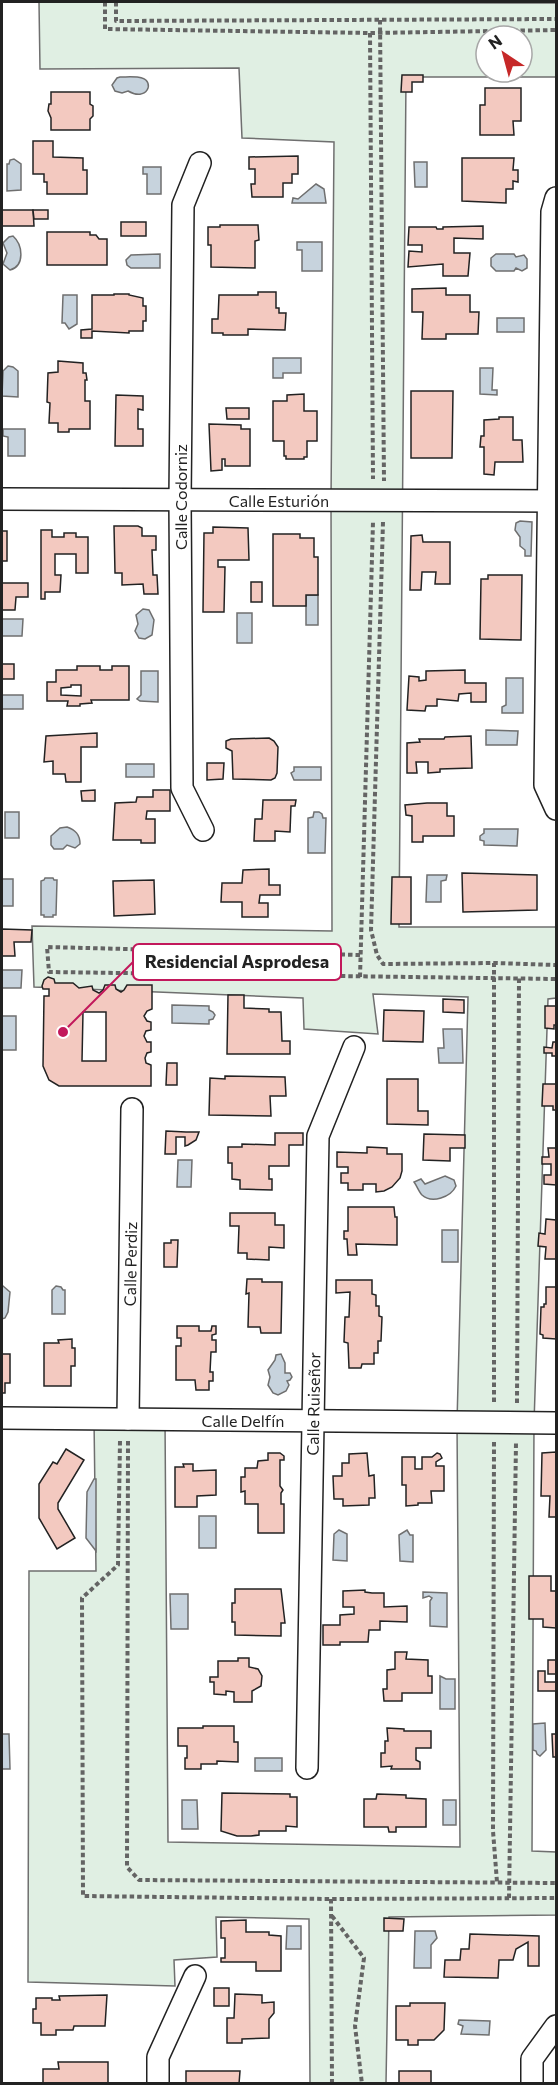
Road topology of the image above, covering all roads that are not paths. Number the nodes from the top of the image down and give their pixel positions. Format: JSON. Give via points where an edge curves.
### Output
{"nodes":[{"id":1,"x":200,"y":163,"type":"dead end"},
{"id":2,"x":556,"y":198,"type":"edge"},
{"id":3,"x":2,"y":499,"type":"edge"},
{"id":4,"x":180,"y":500,"type":"junction"},
{"id":5,"x":552,"y":501,"type":"edge"},
{"id":6,"x":556,"y":809,"type":"edge"},
{"id":7,"x":203,"y":830,"type":"dead end"},
{"id":8,"x":354,"y":1047,"type":"dead end"},
{"id":9,"x":132,"y":1109,"type":"dead end"},
{"id":10,"x":2,"y":1418,"type":"edge"},
{"id":11,"x":124,"y":1419,"type":"junction"},
{"id":12,"x":312,"y":1420,"type":"junction"},
{"id":13,"x":556,"y":1423,"type":"edge"},
{"id":14,"x":307,"y":1768,"type":"dead end"},
{"id":15,"x":195,"y":1976,"type":"dead end"},
{"id":16,"x":556,"y":2026,"type":"edge"},
{"id":17,"x":158,"y":2084,"type":"edge"},
{"id":18,"x":532,"y":2084,"type":"edge"}],
"edges":[{"from":1,"to":4,"type":"street","name":"Calle Codorniz","via":[[183,205]]},
{"from":2,"to":5,"type":"street","via":[[552,213]]},
{"from":3,"to":4,"type":"street","name":"Calle Esturión"},
{"from":4,"to":5,"type":"street","name":"Calle Esturión"},
{"from":4,"to":7,"type":"street","name":"Calle Codorniz","via":[[182,788]]},
{"from":5,"to":6,"type":"street","via":[[545,785]]},
{"from":8,"to":12,"type":"street","name":"Calle Ruiseñor","via":[[318,1136]]},
{"from":9,"to":11,"type":"street","name":"Calle Perdiz"},
{"from":10,"to":11,"type":"street","name":"Calle Delfín"},
{"from":11,"to":12,"type":"street","name":"Calle Delfín"},
{"from":12,"to":13,"type":"street","name":"Calle Delfín"},
{"from":12,"to":14,"type":"street","name":"Calle Ruiseñor"},
{"from":15,"to":17,"type":"street","via":[[158,2058]]},
{"from":16,"to":18,"type":"street","via":[[532,2059]]}]}
